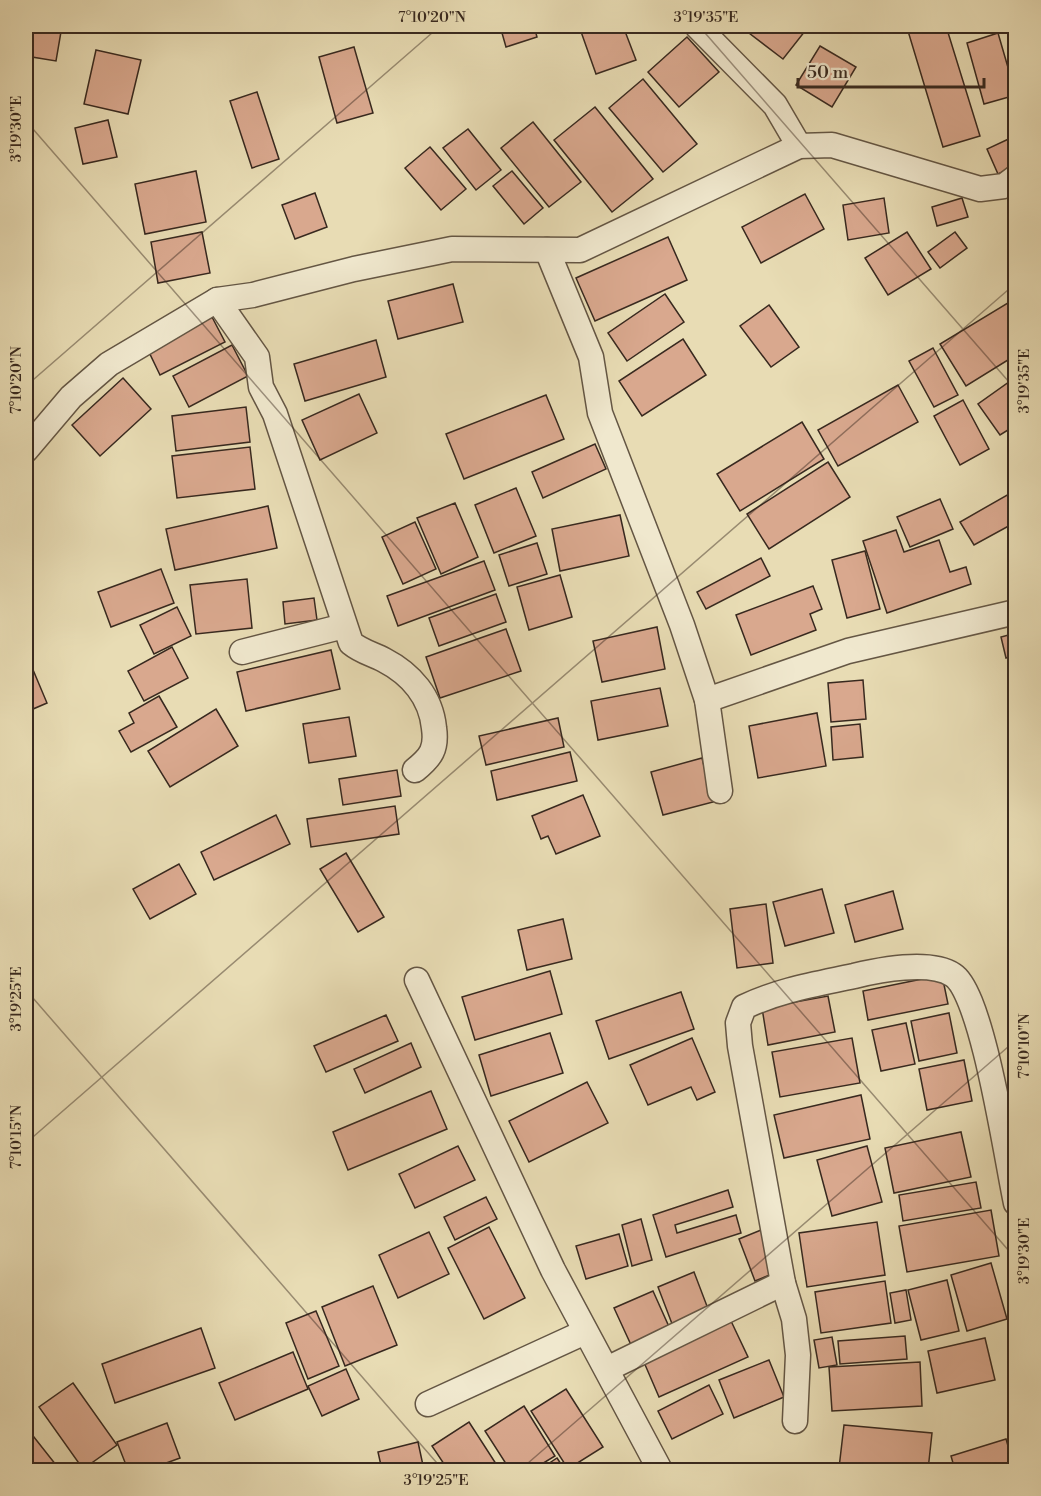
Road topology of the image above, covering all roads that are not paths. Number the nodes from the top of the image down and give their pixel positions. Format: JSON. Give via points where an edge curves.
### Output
{"nodes":[{"id":1,"x":697,"y":26,"type":"edge"},
{"id":2,"x":799,"y":146,"type":"junction"},
{"id":3,"x":1014,"y":181,"type":"edge"},
{"id":4,"x":547,"y":250,"type":"junction"},
{"id":5,"x":217,"y":300,"type":"junction"},
{"id":6,"x":26,"y":450,"type":"edge"},
{"id":7,"x":1016,"y":612,"type":"edge"},
{"id":8,"x":344,"y":626,"type":"junction"},
{"id":9,"x":242,"y":652,"type":"dead end"},
{"id":10,"x":706,"y":700,"type":"junction"},
{"id":11,"x":415,"y":770,"type":"dead end"},
{"id":12,"x":720,"y":791,"type":"dead end"},
{"id":13,"x":417,"y":980,"type":"dead end"},
{"id":14,"x":1016,"y":1203,"type":"edge"},
{"id":15,"x":783,"y":1283,"type":"junction"},
{"id":16,"x":585,"y":1332,"type":"junction"},
{"id":17,"x":606,"y":1369,"type":"junction"},
{"id":18,"x":428,"y":1404,"type":"dead end"},
{"id":19,"x":795,"y":1421,"type":"dead end"},
{"id":20,"x":660,"y":1470,"type":"edge"}],
"edges":[{"from":1,"to":2,"type":"street","via":[[775,105]]},
{"from":2,"to":3,"type":"street","via":[[832,145],[980,189]]},
{"from":2,"to":4,"type":"street","via":[[580,250]]},
{"from":4,"to":5,"type":"street","via":[[452,249]]},
{"from":4,"to":10,"type":"street","via":[[591,357],[600,413],[682,626]]},
{"from":5,"to":6,"type":"street","via":[[109,364],[71,397]]},
{"from":5,"to":8,"type":"street","via":[[257,357],[261,387],[275,414],[316,529]]},
{"from":7,"to":10,"type":"street","via":[[848,651]]},
{"from":8,"to":9,"type":"street"},
{"from":8,"to":11,"type":"street","via":[[351,643],[397,668],[429,703],[436,745],[431,757]]},
{"from":10,"to":12,"type":"street"},
{"from":13,"to":16,"type":"street"},
{"from":14,"to":15,"type":"street","via":[[983,1040],[971,1000],[954,975],[925,966],[869,972],[768,995],[744,1007],[738,1023]]},
{"from":15,"to":17,"type":"street"},
{"from":15,"to":19,"type":"street","via":[[794,1319],[798,1355]]},
{"from":16,"to":17,"type":"street"},
{"from":16,"to":18,"type":"street"},
{"from":17,"to":20,"type":"street"}]}
